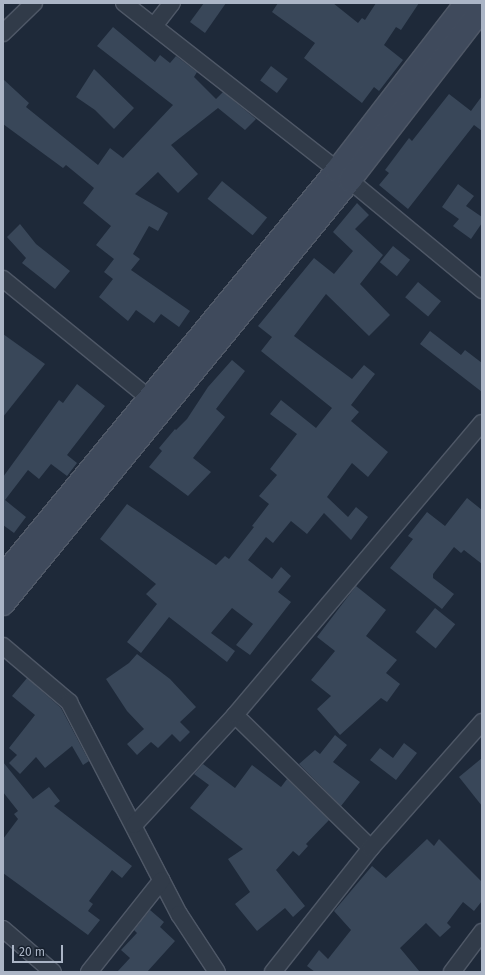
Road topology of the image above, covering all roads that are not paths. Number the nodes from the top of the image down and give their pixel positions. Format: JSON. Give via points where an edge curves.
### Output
{"nodes":[{"id":1,"x":34,"y":3,"type":"edge"},
{"id":2,"x":124,"y":3,"type":"edge"},
{"id":3,"x":172,"y":3,"type":"edge"},
{"id":4,"x":466,"y":3,"type":"edge"},
{"id":5,"x":482,"y":9,"type":"edge"},
{"id":6,"x":154,"y":26,"type":"junction"},
{"id":7,"x":3,"y":33,"type":"edge"},
{"id":8,"x":343,"y":175,"type":"junction"},
{"id":9,"x":3,"y":279,"type":"edge"},
{"id":10,"x":482,"y":290,"type":"edge"},
{"id":11,"x":150,"y":399,"type":"junction"},
{"id":12,"x":482,"y":424,"type":"edge"},
{"id":13,"x":3,"y":576,"type":"edge"},
{"id":14,"x":3,"y":604,"type":"edge"},
{"id":15,"x":3,"y":646,"type":"edge"},
{"id":16,"x":235,"y":715,"type":"junction"},
{"id":17,"x":482,"y":722,"type":"edge"},
{"id":18,"x":134,"y":824,"type":"junction"},
{"id":19,"x":371,"y":848,"type":"junction"},
{"id":20,"x":162,"y":880,"type":"junction"},
{"id":21,"x":3,"y":929,"type":"edge"},
{"id":22,"x":482,"y":932,"type":"edge"},
{"id":23,"x":53,"y":972,"type":"edge"},
{"id":24,"x":89,"y":972,"type":"edge"},
{"id":25,"x":217,"y":972,"type":"edge"},
{"id":26,"x":273,"y":972,"type":"edge"},
{"id":27,"x":452,"y":972,"type":"edge"}],
"edges":[{"from":1,"to":7,"type":"street"},
{"from":2,"to":6,"type":"street"},
{"from":3,"to":6,"type":"street"},
{"from":4,"to":8,"type":"main road"},
{"from":5,"to":8,"type":"main road"},
{"from":6,"to":8,"type":"street"},
{"from":8,"to":10,"type":"street"},
{"from":8,"to":11,"type":"main road"},
{"from":8,"to":14,"type":"main road"},
{"from":9,"to":11,"type":"street"},
{"from":11,"to":13,"type":"main road"},
{"from":12,"to":16,"type":"street"},
{"from":15,"to":18,"type":"street","via":[[69,702]]},
{"from":16,"to":18,"type":"street"},
{"from":16,"to":19,"type":"street"},
{"from":17,"to":19,"type":"street"},
{"from":18,"to":20,"type":"street"},
{"from":19,"to":26,"type":"street"},
{"from":20,"to":24,"type":"street"},
{"from":20,"to":25,"type":"street","via":[[179,914]]},
{"from":21,"to":23,"type":"street"},
{"from":22,"to":27,"type":"street"}]}
